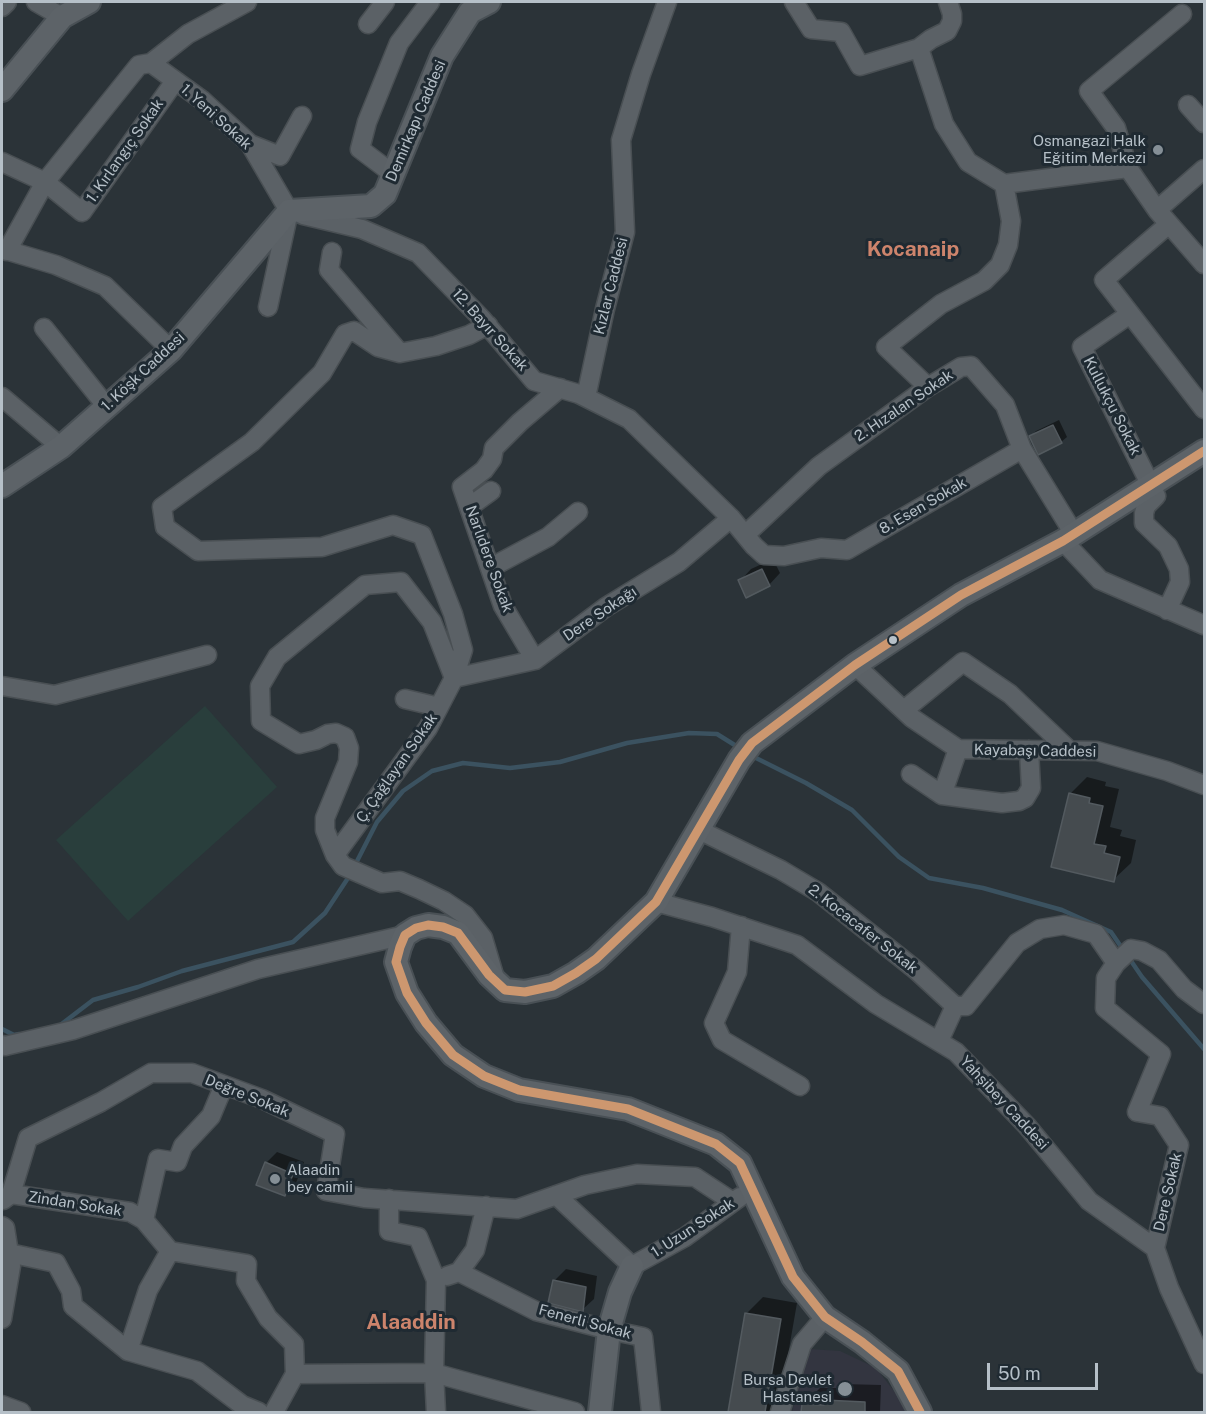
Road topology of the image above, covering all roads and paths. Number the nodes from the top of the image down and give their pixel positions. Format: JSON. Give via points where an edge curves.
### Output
{"nodes":[{"id":1,"x":7,"y":2,"type":"edge"},
{"id":2,"x":36,"y":2,"type":"edge"},
{"id":3,"x":89,"y":2,"type":"edge"},
{"id":4,"x":247,"y":2,"type":"edge"},
{"id":5,"x":385,"y":2,"type":"edge"},
{"id":6,"x":430,"y":2,"type":"edge"},
{"id":7,"x":489,"y":2,"type":"edge"},
{"id":8,"x":668,"y":2,"type":"edge"},
{"id":9,"x":794,"y":2,"type":"edge"},
{"id":10,"x":948,"y":2,"type":"edge"},
{"id":11,"x":2,"y":7,"type":"edge"},
{"id":12,"x":1182,"y":14,"type":"dead end"},
{"id":13,"x":62,"y":17,"type":"junction"},
{"id":14,"x":368,"y":24,"type":"dead end"},
{"id":15,"x":919,"y":48,"type":"junction"},
{"id":16,"x":151,"y":63,"type":"junction"},
{"id":17,"x":175,"y":81,"type":"junction"},
{"id":18,"x":2,"y":90,"type":"edge"},
{"id":19,"x":1188,"y":105,"type":"dead end"},
{"id":20,"x":302,"y":116,"type":"dead end"},
{"id":21,"x":1204,"y":123,"type":"edge"},
{"id":22,"x":250,"y":144,"type":"junction"},
{"id":23,"x":2,"y":162,"type":"edge"},
{"id":24,"x":1128,"y":168,"type":"junction"},
{"id":25,"x":1204,"y":169,"type":"edge"},
{"id":26,"x":393,"y":174,"type":"junction"},
{"id":27,"x":45,"y":182,"type":"junction"},
{"id":28,"x":1004,"y":184,"type":"junction"},
{"id":29,"x":1157,"y":210,"type":"junction"},
{"id":30,"x":289,"y":212,"type":"junction"},
{"id":31,"x":1169,"y":224,"type":"junction"},
{"id":32,"x":4,"y":250,"type":"edge"},
{"id":33,"x":332,"y":252,"type":"dead end"},
{"id":34,"x":1203,"y":261,"type":"edge"},
{"id":35,"x":268,"y":307,"type":"dead end"},
{"id":36,"x":1130,"y":314,"type":"junction"},
{"id":37,"x":488,"y":326,"type":"junction"},
{"id":38,"x":44,"y":328,"type":"dead end"},
{"id":39,"x":171,"y":350,"type":"junction"},
{"id":40,"x":400,"y":353,"type":"junction"},
{"id":41,"x":928,"y":387,"type":"junction"},
{"id":42,"x":560,"y":388,"type":"junction"},
{"id":43,"x":2,"y":397,"type":"edge"},
{"id":44,"x":586,"y":398,"type":"junction"},
{"id":45,"x":107,"y":407,"type":"junction"},
{"id":46,"x":1204,"y":409,"type":"edge"},
{"id":47,"x":61,"y":447,"type":"junction"},
{"id":48,"x":1022,"y":449,"type":"junction"},
{"id":49,"x":1204,"y":451,"type":"edge"},
{"id":50,"x":2,"y":486,"type":"edge"},
{"id":51,"x":1153,"y":486,"type":"junction"},
{"id":52,"x":491,"y":491,"type":"dead end"},
{"id":53,"x":469,"y":507,"type":"junction"},
{"id":54,"x":578,"y":512,"type":"dead end"},
{"id":55,"x":731,"y":518,"type":"junction"},
{"id":56,"x":745,"y":535,"type":"junction"},
{"id":57,"x":1068,"y":538,"type":"junction"},
{"id":58,"x":490,"y":568,"type":"junction"},
{"id":59,"x":1167,"y":609,"type":"junction"},
{"id":60,"x":1204,"y":625,"type":"edge"},
{"id":61,"x":207,"y":655,"type":"dead end"},
{"id":62,"x":535,"y":660,"type":"junction"},
{"id":63,"x":855,"y":665,"type":"junction"},
{"id":64,"x":454,"y":678,"type":"junction"},
{"id":65,"x":2,"y":686,"type":"edge"},
{"id":66,"x":405,"y":699,"type":"dead end"},
{"id":67,"x":439,"y":707,"type":"junction"},
{"id":68,"x":904,"y":710,"type":"junction"},
{"id":69,"x":958,"y":749,"type":"junction"},
{"id":70,"x":1029,"y":750,"type":"junction"},
{"id":71,"x":1069,"y":750,"type":"junction"},
{"id":72,"x":911,"y":774,"type":"dead end"},
{"id":73,"x":1204,"y":785,"type":"edge"},
{"id":74,"x":942,"y":795,"type":"junction"},
{"id":75,"x":699,"y":830,"type":"junction"},
{"id":76,"x":345,"y":864,"type":"junction"},
{"id":77,"x":656,"y":902,"type":"junction"},
{"id":78,"x":741,"y":926,"type":"junction"},
{"id":79,"x":405,"y":935,"type":"junction"},
{"id":80,"x":1116,"y":963,"type":"junction"},
{"id":81,"x":496,"y":982,"type":"junction"},
{"id":82,"x":1204,"y":1004,"type":"edge"},
{"id":83,"x":955,"y":1006,"type":"junction"},
{"id":84,"x":939,"y":1041,"type":"junction"},
{"id":85,"x":2,"y":1045,"type":"edge"},
{"id":86,"x":224,"y":1085,"type":"junction"},
{"id":87,"x":800,"y":1086,"type":"dead end"},
{"id":88,"x":753,"y":1188,"type":"junction"},
{"id":89,"x":556,"y":1195,"type":"junction"},
{"id":90,"x":6,"y":1198,"type":"edge"},
{"id":91,"x":389,"y":1199,"type":"junction"},
{"id":92,"x":733,"y":1202,"type":"junction"},
{"id":93,"x":486,"y":1206,"type":"junction"},
{"id":94,"x":144,"y":1220,"type":"junction"},
{"id":95,"x":2,"y":1226,"type":"edge"},
{"id":96,"x":1155,"y":1248,"type":"junction"},
{"id":97,"x":171,"y":1251,"type":"junction"},
{"id":98,"x":9,"y":1253,"type":"junction"},
{"id":99,"x":632,"y":1266,"type":"junction"},
{"id":100,"x":459,"y":1272,"type":"junction"},
{"id":101,"x":436,"y":1280,"type":"junction"},
{"id":102,"x":825,"y":1317,"type":"junction"},
{"id":103,"x":2,"y":1319,"type":"edge"},
{"id":104,"x":609,"y":1330,"type":"junction"},
{"id":105,"x":128,"y":1351,"type":"junction"},
{"id":106,"x":1204,"y":1364,"type":"edge"},
{"id":107,"x":434,"y":1373,"type":"junction"},
{"id":108,"x":295,"y":1374,"type":"junction"},
{"id":109,"x":2,"y":1405,"type":"edge"},
{"id":110,"x":21,"y":1413,"type":"edge"},
{"id":111,"x":259,"y":1413,"type":"edge"},
{"id":112,"x":274,"y":1413,"type":"edge"},
{"id":113,"x":436,"y":1413,"type":"edge"},
{"id":114,"x":574,"y":1413,"type":"edge"},
{"id":115,"x":600,"y":1413,"type":"edge"},
{"id":116,"x":651,"y":1413,"type":"edge"},
{"id":117,"x":780,"y":1413,"type":"edge"},
{"id":118,"x":920,"y":1413,"type":"edge"}],
"edges":[{"from":1,"to":11,"type":"street"},
{"from":2,"to":13,"type":"street"},
{"from":3,"to":13,"type":"main road"},
{"from":4,"to":16,"type":"street","via":[[188,34]]},
{"from":5,"to":14,"type":"street"},
{"from":6,"to":26,"type":"street","via":[[399,43],[360,149]]},
{"from":7,"to":26,"type":"main road","name":"Demirkapı Caddesi","via":[[470,12],[442,56]]},
{"from":8,"to":44,"type":"street","name":"Kızlar Caddesi","via":[[621,140],[625,232]]},
{"from":9,"to":15,"type":"street","via":[[811,29],[841,32],[860,66]]},
{"from":10,"to":15,"type":"street","via":[[952,21],[947,31]]},
{"from":12,"to":24,"type":"street","via":[[1089,91],[1116,128]]},
{"from":13,"to":18,"type":"main road"},
{"from":15,"to":28,"type":"street","via":[[944,124],[958,148],[968,162]]},
{"from":16,"to":17,"type":"street","name":"1. Yeni Sokak"},
{"from":16,"to":27,"type":"street","via":[[139,65]]},
{"from":17,"to":22,"type":"street","name":"1. Yeni Sokak"},
{"from":17,"to":27,"type":"street","name":"1. Kırlangıç Sokak","via":[[82,212]]},
{"from":19,"to":21,"type":"street"},
{"from":20,"to":22,"type":"street","via":[[280,156]]},
{"from":22,"to":30,"type":"street","name":"1. Yeni Sokak"},
{"from":23,"to":27,"type":"street"},
{"from":24,"to":28,"type":"street"},
{"from":24,"to":29,"type":"street"},
{"from":25,"to":29,"type":"street"},
{"from":26,"to":30,"type":"main road","name":"Demirkapı Caddesi","via":[[385,194],[371,206]]},
{"from":27,"to":32,"type":"street"},
{"from":28,"to":41,"type":"street","via":[[1011,221],[1000,265],[984,281],[941,304],[886,348]]},
{"from":29,"to":31,"type":"street"},
{"from":30,"to":35,"type":"street"},
{"from":30,"to":37,"type":"street","name":"12. Bayır Sokak","via":[[362,229],[418,253]]},
{"from":30,"to":39,"type":"main road","name":"1. Köşk Caddesi"},
{"from":31,"to":34,"type":"street"},
{"from":31,"to":36,"type":"street","via":[[1104,280]]},
{"from":32,"to":39,"type":"street","via":[[56,265],[105,286]]},
{"from":33,"to":40,"type":"street","via":[[329,270]]},
{"from":36,"to":46,"type":"street"},
{"from":36,"to":51,"type":"street","name":"Kullukçu Sokak","via":[[1082,347]]},
{"from":37,"to":40,"type":"street","via":[[436,346]]},
{"from":37,"to":42,"type":"street","name":"12. Bayır Sokak","via":[[534,381]]},
{"from":38,"to":45,"type":"street"},
{"from":39,"to":45,"type":"main road","name":"1. Köşk Caddesi"},
{"from":40,"to":64,"type":"street","name":"Ç. Çağlayan Sokak","via":[[378,347],[354,331],[345,334],[322,373],[252,442],[162,507],[165,527],[198,551],[322,547],[393,525],[422,535],[463,650]]},
{"from":41,"to":48,"type":"street","name":"2. Hızalan Sokak","via":[[962,367],[971,366],[1005,405]]},
{"from":41,"to":56,"type":"street","name":"2. Hızalan Sokak","via":[[819,466]]},
{"from":42,"to":44,"type":"street","name":"12. Bayır Sokak"},
{"from":42,"to":53,"type":"street","name":"Narlıdere Sokak","via":[[494,448],[484,470],[462,487]]},
{"from":43,"to":47,"type":"street"},
{"from":44,"to":55,"type":"street","name":"12. Bayır Sokak","via":[[629,419]]},
{"from":45,"to":47,"type":"main road","name":"1. Köşk Caddesi"},
{"from":47,"to":50,"type":"main road","name":"1. Köşk Caddesi"},
{"from":48,"to":56,"type":"street","name":"8. Esen Sokak","via":[[847,550],[764,555]]},
{"from":48,"to":57,"type":"street","name":"2. Hızalan Sokak"},
{"from":49,"to":51,"type":"main road"},
{"from":51,"to":57,"type":"main road"},
{"from":51,"to":59,"type":"street","via":[[1156,496],[1146,506],[1144,523],[1168,546],[1179,569],[1180,582]]},
{"from":52,"to":53,"type":"street"},
{"from":53,"to":58,"type":"street","name":"Narlıdere Sokak"},
{"from":54,"to":58,"type":"street","via":[[548,537]]},
{"from":55,"to":56,"type":"street","name":"12. Bayır Sokak"},
{"from":55,"to":62,"type":"street","name":"Dere Sokağı","via":[[679,562],[606,607]]},
{"from":57,"to":59,"type":"street","name":"2. Hızalan Sokak","via":[[1100,580]]},
{"from":57,"to":63,"type":"main road","via":[[962,595]]},
{"from":58,"to":62,"type":"street","name":"Narlıdere Sokak","via":[[503,606]]},
{"from":59,"to":60,"type":"street","name":"2. Hızalan Sokak"},
{"from":61,"to":65,"type":"street","via":[[55,695]]},
{"from":62,"to":64,"type":"street","name":"Dere Sokağı"},
{"from":63,"to":68,"type":"street","name":"Kayabaşı Caddesi"},
{"from":63,"to":75,"type":"main road","via":[[752,743]]},
{"from":64,"to":67,"type":"street","name":"Ç. Çağlayan Sokak"},
{"from":64,"to":76,"type":"street","via":[[432,622],[401,582],[365,585],[277,657],[260,686],[261,721],[299,744],[336,733],[345,737],[348,762],[325,818],[325,830]]},
{"from":66,"to":67,"type":"street"},
{"from":67,"to":76,"type":"street","name":"Ç. Çağlayan Sokak"},
{"from":68,"to":69,"type":"street","name":"Kayabaşı Caddesi"},
{"from":68,"to":71,"type":"street","via":[[963,662],[1010,694]]},
{"from":69,"to":70,"type":"street","name":"Kayabaşı Caddesi"},
{"from":69,"to":74,"type":"street"},
{"from":70,"to":71,"type":"street","name":"Kayabaşı Caddesi"},
{"from":70,"to":74,"type":"street","via":[[1030,788],[1025,798],[1002,803]]},
{"from":71,"to":73,"type":"street","name":"Kayabaşı Caddesi","via":[[1097,750]]},
{"from":72,"to":74,"type":"street"},
{"from":75,"to":77,"type":"main road"},
{"from":75,"to":83,"type":"street","name":"2. Kocacafer Sokak","via":[[818,892]]},
{"from":76,"to":81,"type":"street","via":[[382,883],[400,881],[465,915],[483,938]]},
{"from":77,"to":78,"type":"street","name":"Yahşibey Caddesi"},
{"from":77,"to":81,"type":"main road","via":[[596,959],[553,986],[525,992],[505,990]]},
{"from":78,"to":84,"type":"street","name":"Yahşibey Caddesi","via":[[797,945],[876,1004]]},
{"from":78,"to":87,"type":"street","via":[[737,972],[714,1023],[722,1040]]},
{"from":79,"to":81,"type":"main road","via":[[428,925],[458,933]]},
{"from":79,"to":85,"type":"street","via":[[258,969],[73,1030]]},
{"from":79,"to":88,"type":"main road","via":[[396,962],[407,993],[453,1055],[484,1076],[519,1090],[628,1109],[716,1144],[740,1163]]},
{"from":80,"to":82,"type":"street","name":"Dere Sokak","via":[[1131,949],[1142,951],[1159,960],[1184,989]]},
{"from":80,"to":83,"type":"street","via":[[1096,934],[1064,925],[1040,929],[1017,943],[966,1006]]},
{"from":80,"to":96,"type":"street","name":"Dere Sokak","via":[[1106,978],[1105,1008],[1161,1054],[1137,1112],[1160,1116],[1179,1145]]},
{"from":83,"to":84,"type":"street"},
{"from":84,"to":96,"type":"street","name":"Yahşibey Caddesi","via":[[956,1052],[1027,1126],[1089,1201]]},
{"from":86,"to":90,"type":"street","name":"Değre Sokak","via":[[192,1073],[151,1073],[28,1138]]},
{"from":86,"to":91,"type":"street","name":"Değre Sokak","via":[[335,1134],[326,1191]]},
{"from":86,"to":94,"type":"street","via":[[211,1116],[183,1146],[177,1162],[158,1159]]},
{"from":88,"to":92,"type":"street","name":"1. Uzun Sokak"},
{"from":88,"to":102,"type":"main road","via":[[793,1277]]},
{"from":89,"to":92,"type":"street","via":[[637,1174],[694,1177]]},
{"from":89,"to":93,"type":"street","via":[[517,1209]]},
{"from":89,"to":99,"type":"street"},
{"from":90,"to":94,"type":"street","name":"Zindan Sokak","via":[[130,1212]]},
{"from":91,"to":93,"type":"street"},
{"from":91,"to":101,"type":"street","via":[[389,1231],[418,1236]]},
{"from":92,"to":99,"type":"street","name":"1. Uzun Sokak","via":[[685,1237]]},
{"from":93,"to":100,"type":"street","via":[[475,1250]]},
{"from":94,"to":97,"type":"street","name":"Zindan Sokak"},
{"from":95,"to":98,"type":"street"},
{"from":96,"to":106,"type":"street"},
{"from":97,"to":105,"type":"street","via":[[148,1290]]},
{"from":97,"to":108,"type":"street","via":[[247,1264],[246,1281],[268,1318],[294,1344]]},
{"from":98,"to":103,"type":"street","via":[[11,1266]]},
{"from":98,"to":105,"type":"street","via":[[56,1263],[71,1291],[73,1306]]},
{"from":99,"to":104,"type":"main road"},
{"from":100,"to":101,"type":"street"},
{"from":100,"to":104,"type":"street","name":"Fenerli Sokak","via":[[536,1311]]},
{"from":101,"to":107,"type":"street"},
{"from":102,"to":117,"type":"street","via":[[802,1344]]},
{"from":102,"to":118,"type":"main road","via":[[898,1371]]},
{"from":104,"to":115,"type":"main road"},
{"from":104,"to":116,"type":"street","name":"Fenerli Sokak","via":[[643,1337]]},
{"from":105,"to":111,"type":"street","via":[[197,1371]]},
{"from":107,"to":108,"type":"street"},
{"from":107,"to":113,"type":"street"},
{"from":107,"to":114,"type":"street"},
{"from":108,"to":112,"type":"street"},
{"from":109,"to":110,"type":"street"}]}
